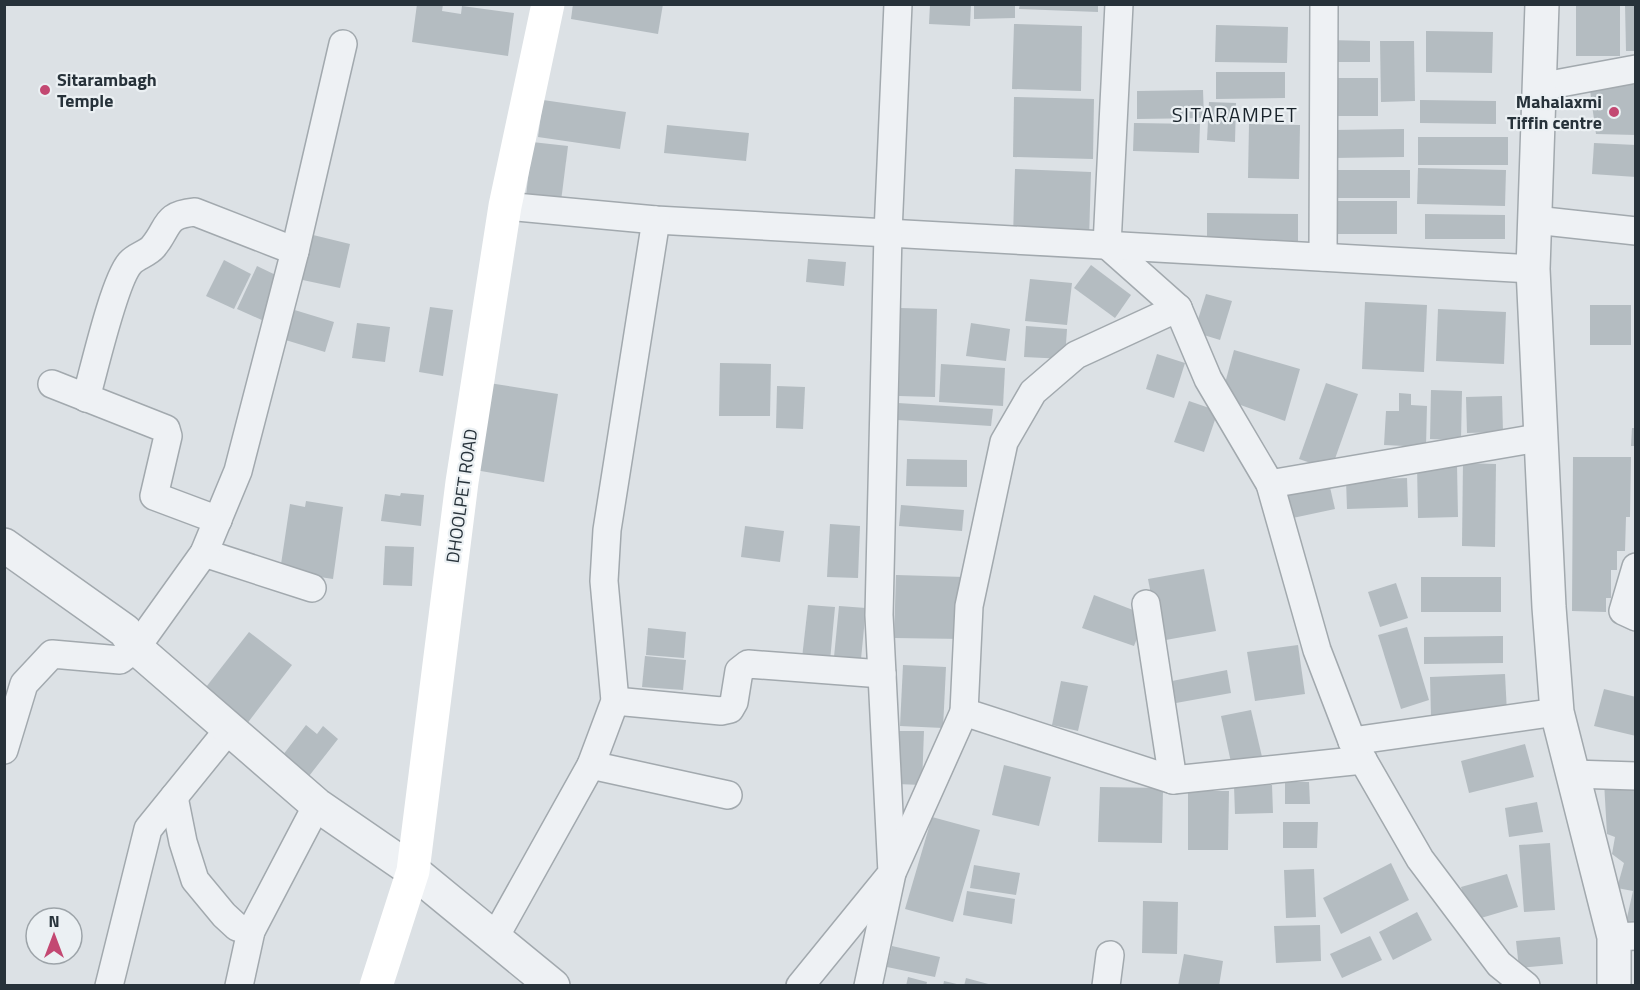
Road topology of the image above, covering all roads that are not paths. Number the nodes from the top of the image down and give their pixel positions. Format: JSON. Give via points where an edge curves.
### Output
{"nodes":[{"id":1,"x":548,"y":4,"type":"edge"},
{"id":2,"x":898,"y":4,"type":"edge"},
{"id":3,"x":1119,"y":4,"type":"edge"},
{"id":4,"x":1324,"y":4,"type":"edge"},
{"id":5,"x":1542,"y":4,"type":"edge"},
{"id":6,"x":343,"y":45,"type":"dead end"},
{"id":7,"x":1635,"y":69,"type":"edge"},
{"id":8,"x":1539,"y":87,"type":"junction"},
{"id":9,"x":505,"y":206,"type":"junction"},
{"id":10,"x":656,"y":220,"type":"junction"},
{"id":11,"x":1535,"y":220,"type":"junction"},
{"id":12,"x":1635,"y":231,"type":"edge"},
{"id":13,"x":888,"y":233,"type":"junction"},
{"id":14,"x":1107,"y":245,"type":"junction"},
{"id":15,"x":295,"y":251,"type":"junction"},
{"id":16,"x":1323,"y":257,"type":"junction"},
{"id":17,"x":1533,"y":269,"type":"junction"},
{"id":18,"x":1178,"y":308,"type":"junction"},
{"id":19,"x":52,"y":384,"type":"dead end"},
{"id":20,"x":86,"y":398,"type":"junction"},
{"id":21,"x":1543,"y":437,"type":"junction"},
{"id":22,"x":1269,"y":484,"type":"junction"},
{"id":23,"x":218,"y":520,"type":"junction"},
{"id":24,"x":4,"y":545,"type":"edge"},
{"id":25,"x":204,"y":553,"type":"junction"},
{"id":26,"x":1635,"y":567,"type":"edge"},
{"id":27,"x":312,"y":588,"type":"dead end"},
{"id":28,"x":1146,"y":604,"type":"dead end"},
{"id":29,"x":1635,"y":617,"type":"edge"},
{"id":30,"x":136,"y":648,"type":"junction"},
{"id":31,"x":882,"y":674,"type":"junction"},
{"id":32,"x":14,"y":683,"type":"edge"},
{"id":33,"x":615,"y":701,"type":"junction"},
{"id":34,"x":964,"y":712,"type":"junction"},
{"id":35,"x":1557,"y":712,"type":"junction"},
{"id":36,"x":229,"y":729,"type":"junction"},
{"id":37,"x":4,"y":750,"type":"edge"},
{"id":38,"x":1358,"y":751,"type":"junction"},
{"id":39,"x":591,"y":765,"type":"junction"},
{"id":40,"x":1573,"y":774,"type":"junction"},
{"id":41,"x":1635,"y":777,"type":"edge"},
{"id":42,"x":1173,"y":780,"type":"junction"},
{"id":43,"x":728,"y":795,"type":"dead end"},
{"id":44,"x":174,"y":797,"type":"junction"},
{"id":45,"x":317,"y":805,"type":"junction"},
{"id":46,"x":413,"y":872,"type":"junction"},
{"id":47,"x":892,"y":873,"type":"junction"},
{"id":48,"x":251,"y":931,"type":"junction"},
{"id":49,"x":1625,"y":936,"type":"edge"},
{"id":50,"x":495,"y":937,"type":"junction"},
{"id":51,"x":1110,"y":955,"type":"dead end"},
{"id":52,"x":109,"y":986,"type":"edge"},
{"id":53,"x":239,"y":986,"type":"edge"},
{"id":54,"x":376,"y":986,"type":"edge"},
{"id":55,"x":552,"y":986,"type":"edge"},
{"id":56,"x":800,"y":986,"type":"edge"},
{"id":57,"x":868,"y":986,"type":"edge"},
{"id":58,"x":1106,"y":986,"type":"edge"},
{"id":59,"x":1526,"y":986,"type":"edge"},
{"id":60,"x":1614,"y":986,"type":"edge"}],
"edges":[{"from":1,"to":9,"type":"main road","name":"DHOOLPET ROAD"},
{"from":2,"to":13,"type":"street"},
{"from":3,"to":14,"type":"street"},
{"from":4,"to":16,"type":"street"},
{"from":5,"to":8,"type":"street"},
{"from":6,"to":15,"type":"street"},
{"from":7,"to":8,"type":"street"},
{"from":8,"to":11,"type":"street"},
{"from":9,"to":10,"type":"street"},
{"from":9,"to":46,"type":"main road","name":"DHOOLPET ROAD","via":[[462,482]]},
{"from":10,"to":13,"type":"street"},
{"from":10,"to":33,"type":"street","via":[[607,530],[604,581]]},
{"from":11,"to":12,"type":"street"},
{"from":11,"to":17,"type":"street"},
{"from":13,"to":14,"type":"street"},
{"from":13,"to":31,"type":"street","via":[[879,615]]},
{"from":14,"to":16,"type":"street"},
{"from":14,"to":18,"type":"street"},
{"from":15,"to":20,"type":"street","via":[[195,213],[179,214],[167,221],[151,250],[130,263],[120,281]]},
{"from":15,"to":23,"type":"street","via":[[238,471]]},
{"from":16,"to":17,"type":"street"},
{"from":17,"to":21,"type":"street"},
{"from":18,"to":22,"type":"street","via":[[1208,379]]},
{"from":18,"to":34,"type":"street","via":[[1076,355],[1033,392],[1004,442],[969,606]]},
{"from":19,"to":20,"type":"street"},
{"from":20,"to":23,"type":"street","via":[[166,429],[168,436],[154,496]]},
{"from":21,"to":22,"type":"street"},
{"from":21,"to":35,"type":"street"},
{"from":22,"to":38,"type":"street","via":[[1317,650]]},
{"from":23,"to":25,"type":"street"},
{"from":24,"to":30,"type":"street","via":[[125,631]]},
{"from":25,"to":27,"type":"street"},
{"from":25,"to":30,"type":"street"},
{"from":26,"to":29,"type":"street","via":[[1623,611]]},
{"from":28,"to":42,"type":"street"},
{"from":30,"to":32,"type":"street","via":[[120,660],[52,654]]},
{"from":30,"to":36,"type":"street"},
{"from":31,"to":33,"type":"street","via":[[748,664],[739,671],[730,709]]},
{"from":31,"to":47,"type":"street"},
{"from":32,"to":37,"type":"street"},
{"from":33,"to":39,"type":"street"},
{"from":34,"to":42,"type":"street"},
{"from":34,"to":47,"type":"street"},
{"from":35,"to":38,"type":"street"},
{"from":35,"to":40,"type":"street"},
{"from":36,"to":44,"type":"street"},
{"from":36,"to":45,"type":"street"},
{"from":38,"to":42,"type":"street"},
{"from":38,"to":59,"type":"street","via":[[1420,859],[1498,964]]},
{"from":39,"to":43,"type":"street"},
{"from":39,"to":50,"type":"street"},
{"from":40,"to":41,"type":"street"},
{"from":40,"to":49,"type":"street"},
{"from":44,"to":48,"type":"street","via":[[195,880],[237,927]]},
{"from":44,"to":52,"type":"street","via":[[148,829]]},
{"from":45,"to":46,"type":"street"},
{"from":45,"to":48,"type":"street"},
{"from":46,"to":50,"type":"street"},
{"from":46,"to":54,"type":"main road","name":"DHOOLPET ROAD"},
{"from":47,"to":56,"type":"street"},
{"from":47,"to":57,"type":"street"},
{"from":48,"to":53,"type":"street"},
{"from":49,"to":60,"type":"street"},
{"from":50,"to":55,"type":"street"},
{"from":51,"to":58,"type":"street"}]}
